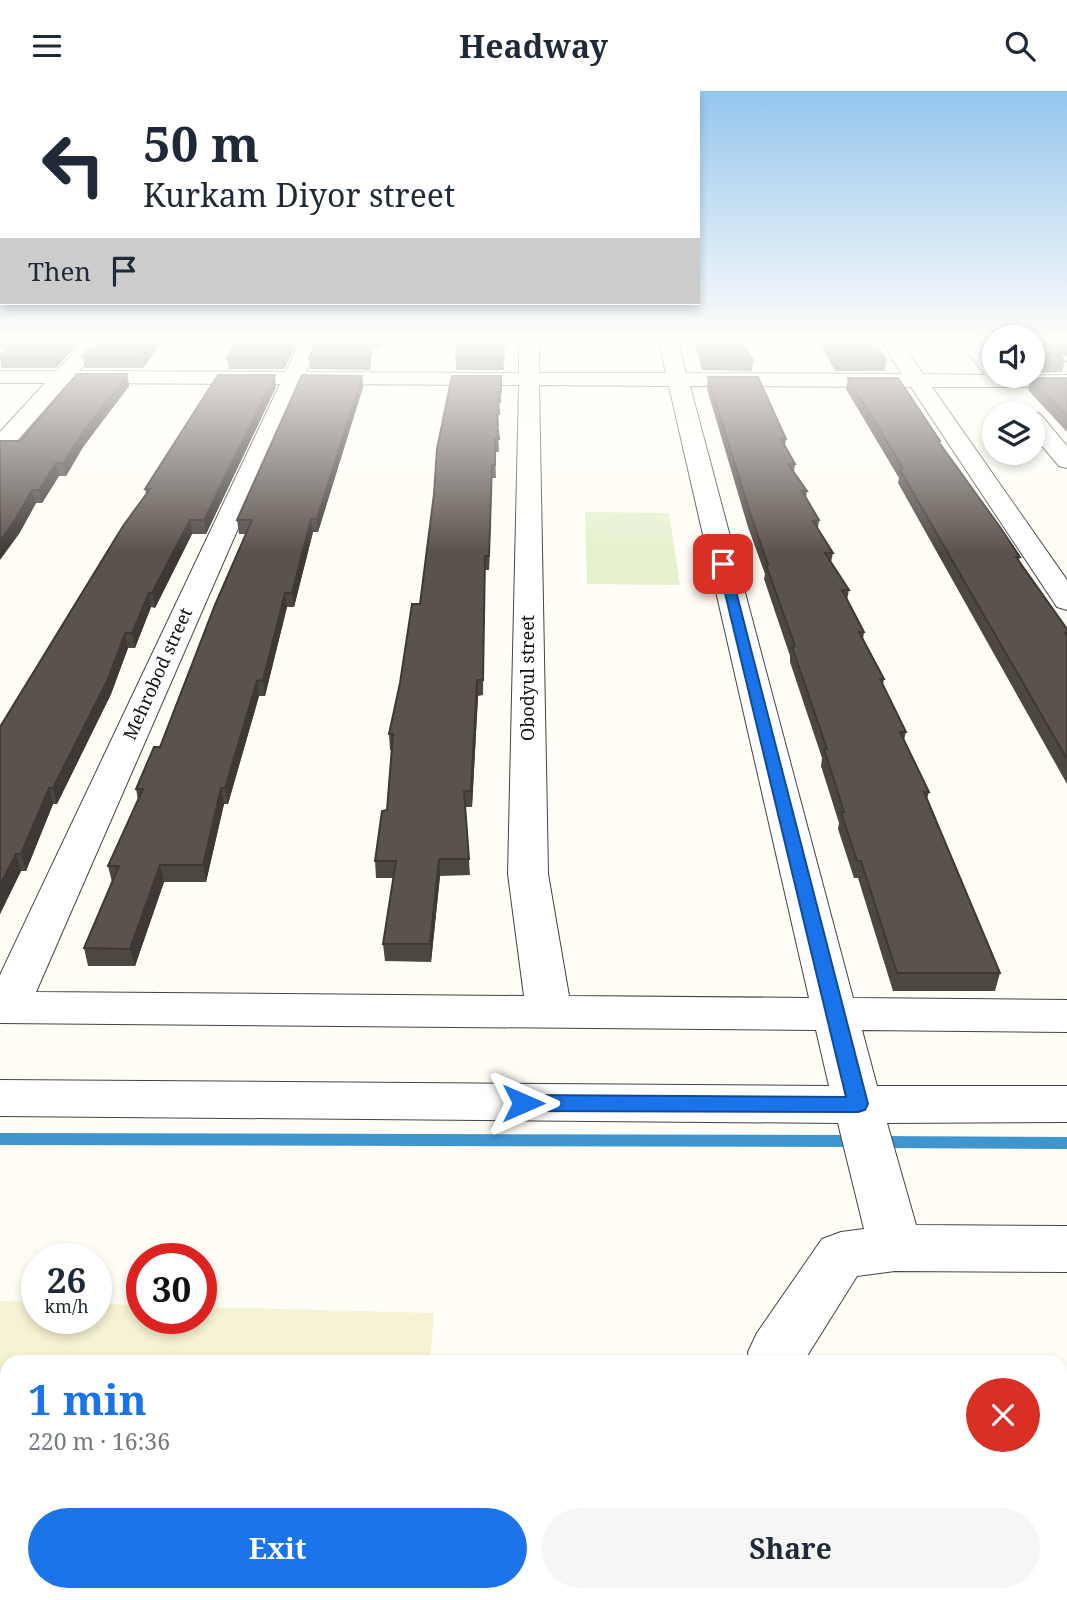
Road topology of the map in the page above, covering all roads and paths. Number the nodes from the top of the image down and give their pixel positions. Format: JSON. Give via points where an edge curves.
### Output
{"nodes":[{"id":1,"x":32,"y":411,"type":"edge"},
{"id":2,"x":277,"y":411,"type":"edge"},
{"id":3,"x":528,"y":411,"type":"edge"},
{"id":4,"x":686,"y":411,"type":"edge"},
{"id":5,"x":938,"y":411,"type":"edge"},
{"id":6,"x":1045,"y":434,"type":"edge"},
{"id":7,"x":0,"y":446,"type":"edge"},
{"id":8,"x":1067,"y":461,"type":"edge"},
{"id":9,"x":1067,"y":601,"type":"edge"},
{"id":10,"x":3,"y":1007,"type":"edge"},
{"id":11,"x":549,"y":1012,"type":"junction"},
{"id":12,"x":835,"y":1015,"type":"junction"},
{"id":13,"x":1067,"y":1016,"type":"edge"},
{"id":14,"x":0,"y":1098,"type":"edge"},
{"id":15,"x":858,"y":1104,"type":"junction"},
{"id":16,"x":1067,"y":1104,"type":"edge"},
{"id":17,"x":895,"y":1248,"type":"junction"},
{"id":18,"x":1067,"y":1249,"type":"edge"},
{"id":19,"x":777,"y":1355,"type":"edge"}],
"edges":[{"from":1,"to":7,"type":"street"},
{"from":2,"to":10,"type":"street","name":"Mehrobod street"},
{"from":3,"to":11,"type":"street","name":"Obodyul street","via":[[528,874]]},
{"from":4,"to":12,"type":"street"},
{"from":5,"to":9,"type":"street"},
{"from":6,"to":8,"type":"street"},
{"from":10,"to":11,"type":"street"},
{"from":11,"to":12,"type":"street"},
{"from":12,"to":13,"type":"street"},
{"from":12,"to":15,"type":"street"},
{"from":14,"to":15,"type":"street"},
{"from":15,"to":16,"type":"street"},
{"from":15,"to":17,"type":"street"},
{"from":17,"to":18,"type":"street"},
{"from":17,"to":19,"type":"street","via":[[841,1255]]}]}
